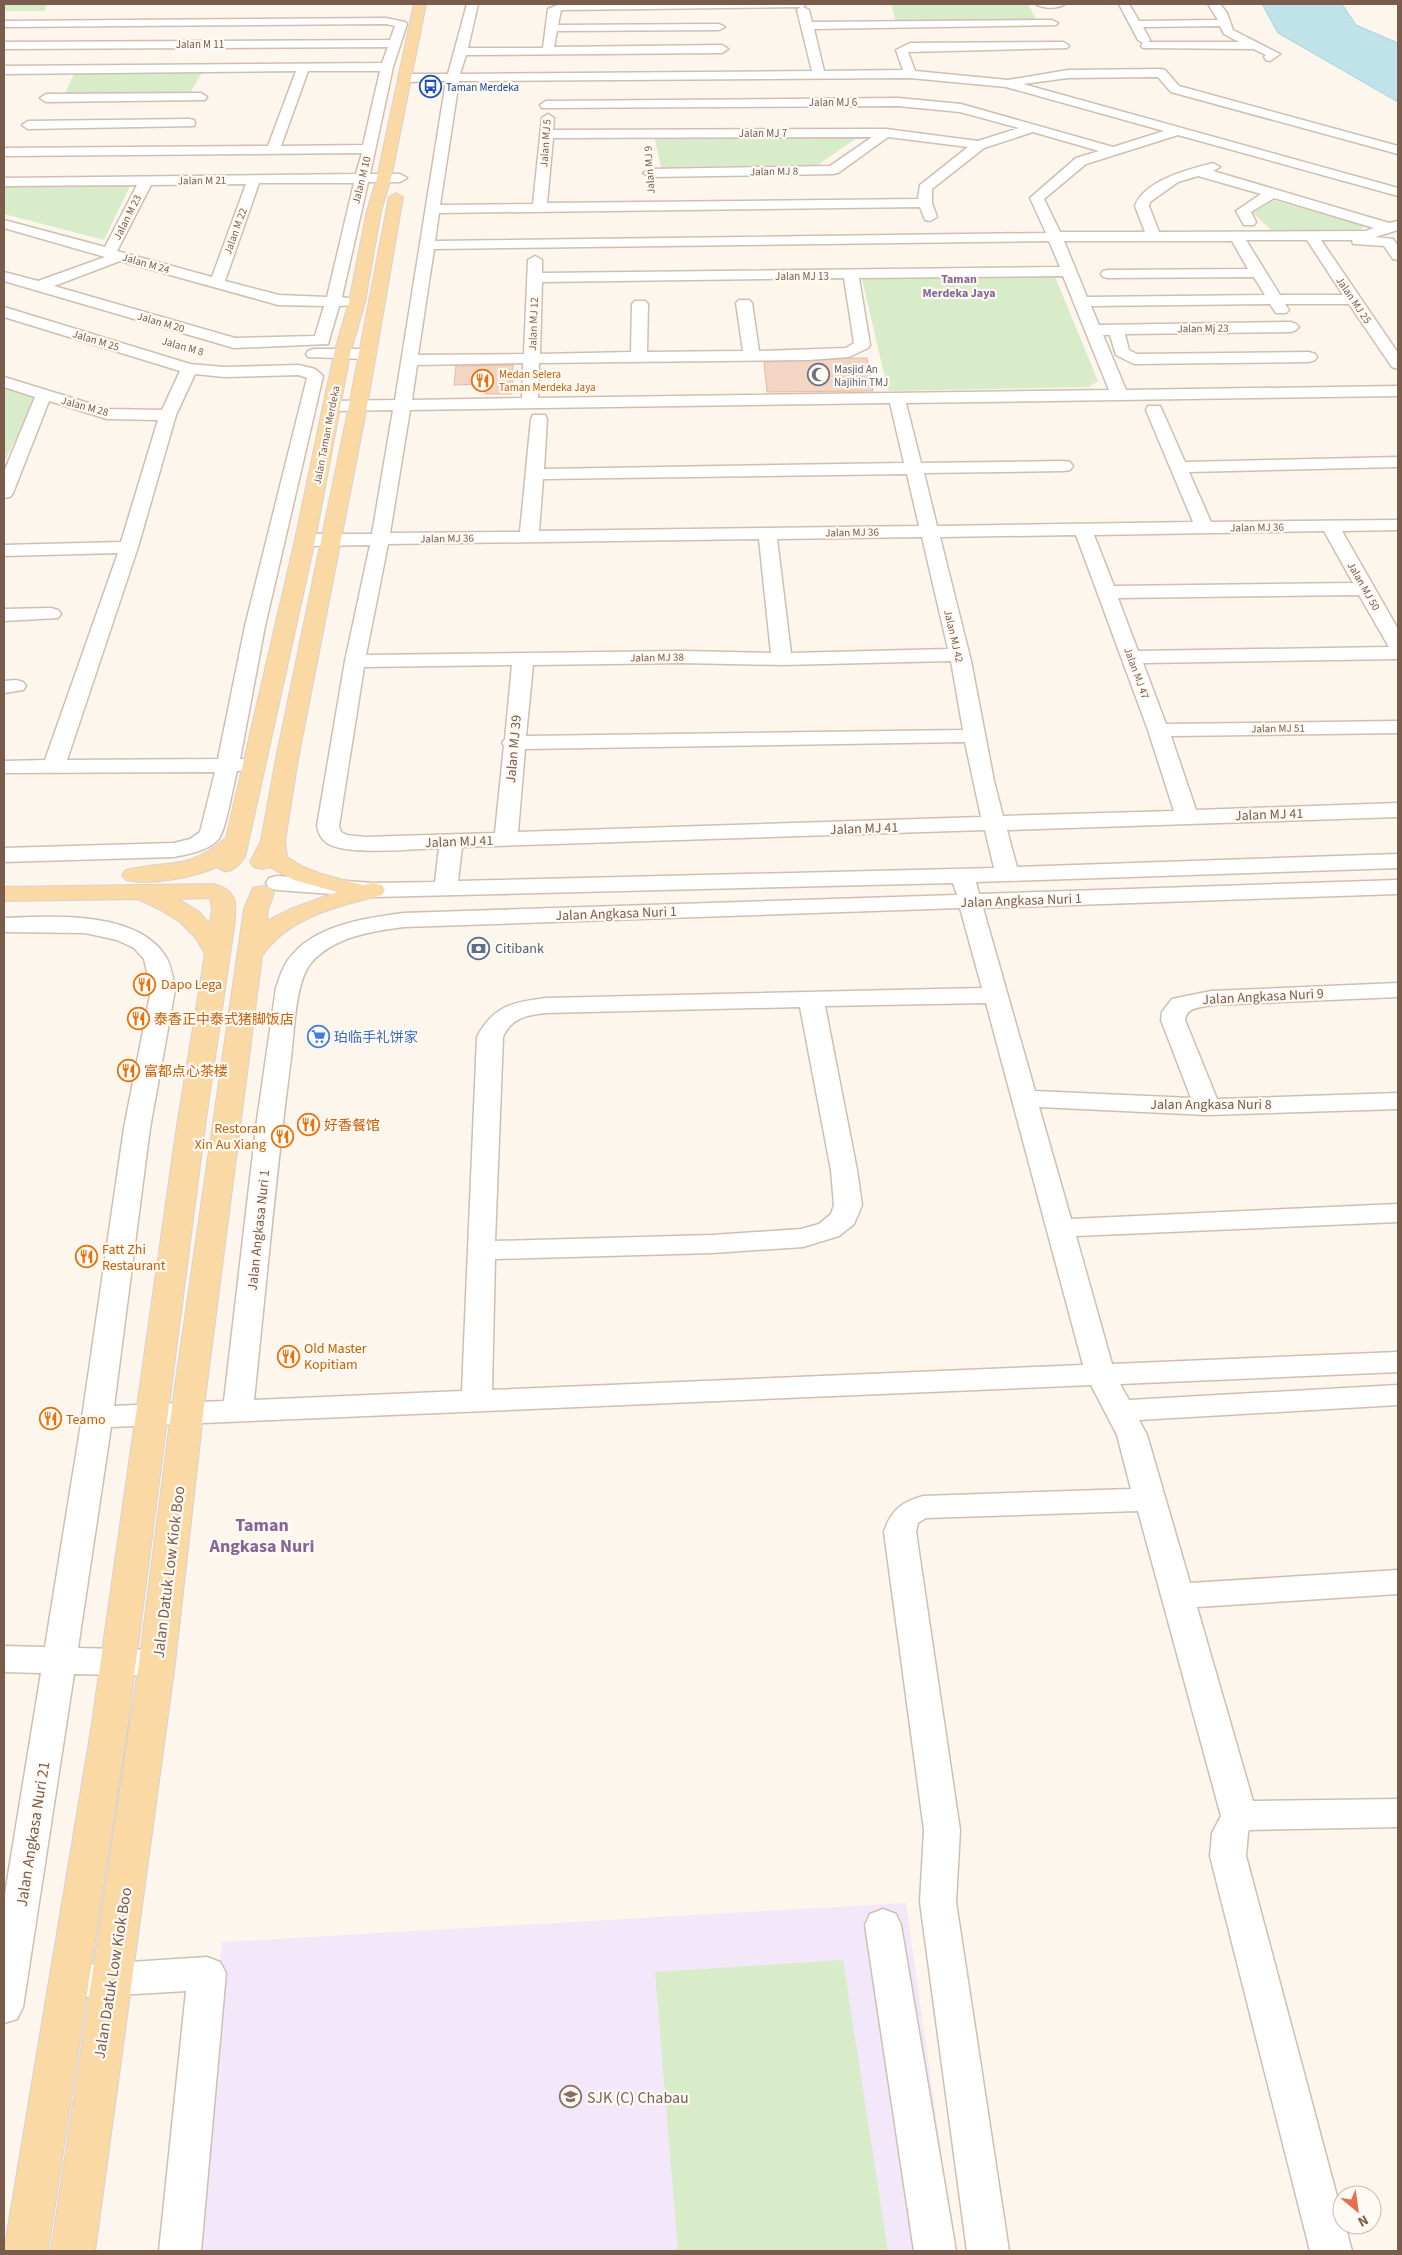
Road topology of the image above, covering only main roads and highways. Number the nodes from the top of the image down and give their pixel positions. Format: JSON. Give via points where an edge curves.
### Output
{"nodes":[{"id":1,"x":419,"y":8,"type":"edge"},
{"id":2,"x":421,"y":60,"type":"dead end"},
{"id":3,"x":411,"y":78,"type":"junction"},
{"id":4,"x":407,"y":135,"type":"dead end"},
{"id":5,"x":402,"y":161,"type":"dead end"},
{"id":6,"x":392,"y":178,"type":"junction"},
{"id":7,"x":273,"y":840,"type":"junction"},
{"id":8,"x":237,"y":841,"type":"junction"},
{"id":9,"x":262,"y":862,"type":"junction"},
{"id":10,"x":4,"y":878,"type":"edge"},
{"id":11,"x":218,"y":881,"type":"junction"},
{"id":12,"x":133,"y":883,"type":"junction"},
{"id":13,"x":270,"y":888,"type":"junction"},
{"id":14,"x":4,"y":894,"type":"edge"},
{"id":15,"x":218,"y":954,"type":"junction"},
{"id":16,"x":251,"y":954,"type":"junction"},
{"id":17,"x":26,"y":2251,"type":"edge"},
{"id":18,"x":73,"y":2251,"type":"edge"}],
"edges":[{"from":1,"to":3,"type":"main road","name":"Jalan Taman Merdeka"},
{"from":2,"to":3,"type":"main road","name":"Jalan Taman Merdeka"},
{"from":3,"to":4,"type":"main road","name":"Jalan Taman Merdeka"},
{"from":3,"to":6,"type":"main road","name":"Jalan Taman Merdeka"},
{"from":5,"to":6,"type":"main road","name":"Jalan Taman Merdeka"},
{"from":6,"to":7,"type":"main road","name":"Jalan Taman Merdeka","via":[[358,406],[286,759]]},
{"from":6,"to":8,"type":"main road","name":"Jalan Taman Merdeka","via":[[374,211],[357,302],[342,354],[305,540]]},
{"from":7,"to":9,"type":"main road","name":"Jalan Taman Merdeka"},
{"from":7,"to":16,"type":"main road","via":[[275,860],[288,870],[308,878],[363,890],[299,913],[264,935]]},
{"from":8,"to":11,"type":"main road","name":"Jalan Taman Merdeka","via":[[233,857]]},
{"from":8,"to":12,"type":"main road","via":[[221,856],[191,870]]},
{"from":9,"to":11,"type":"main road","via":[[251,860]]},
{"from":9,"to":13,"type":"main road","via":[[277,870],[279,876]]},
{"from":10,"to":12,"type":"main road"},
{"from":11,"to":12,"type":"main road"},
{"from":11,"to":13,"type":"main road","via":[[237,898]]},
{"from":11,"to":15,"type":"main road","via":[[224,908]]},
{"from":12,"to":14,"type":"main road"},
{"from":12,"to":15,"type":"main road","via":[[170,903],[208,934]]},
{"from":13,"to":16,"type":"main road","name":"Jalan Datuk Low Kiok Boo","via":[[256,909]]},
{"from":15,"to":17,"type":"main road","via":[[118,1662]]},
{"from":16,"to":18,"type":"main road","name":"Jalan Datuk Low Kiok Boo"}]}
